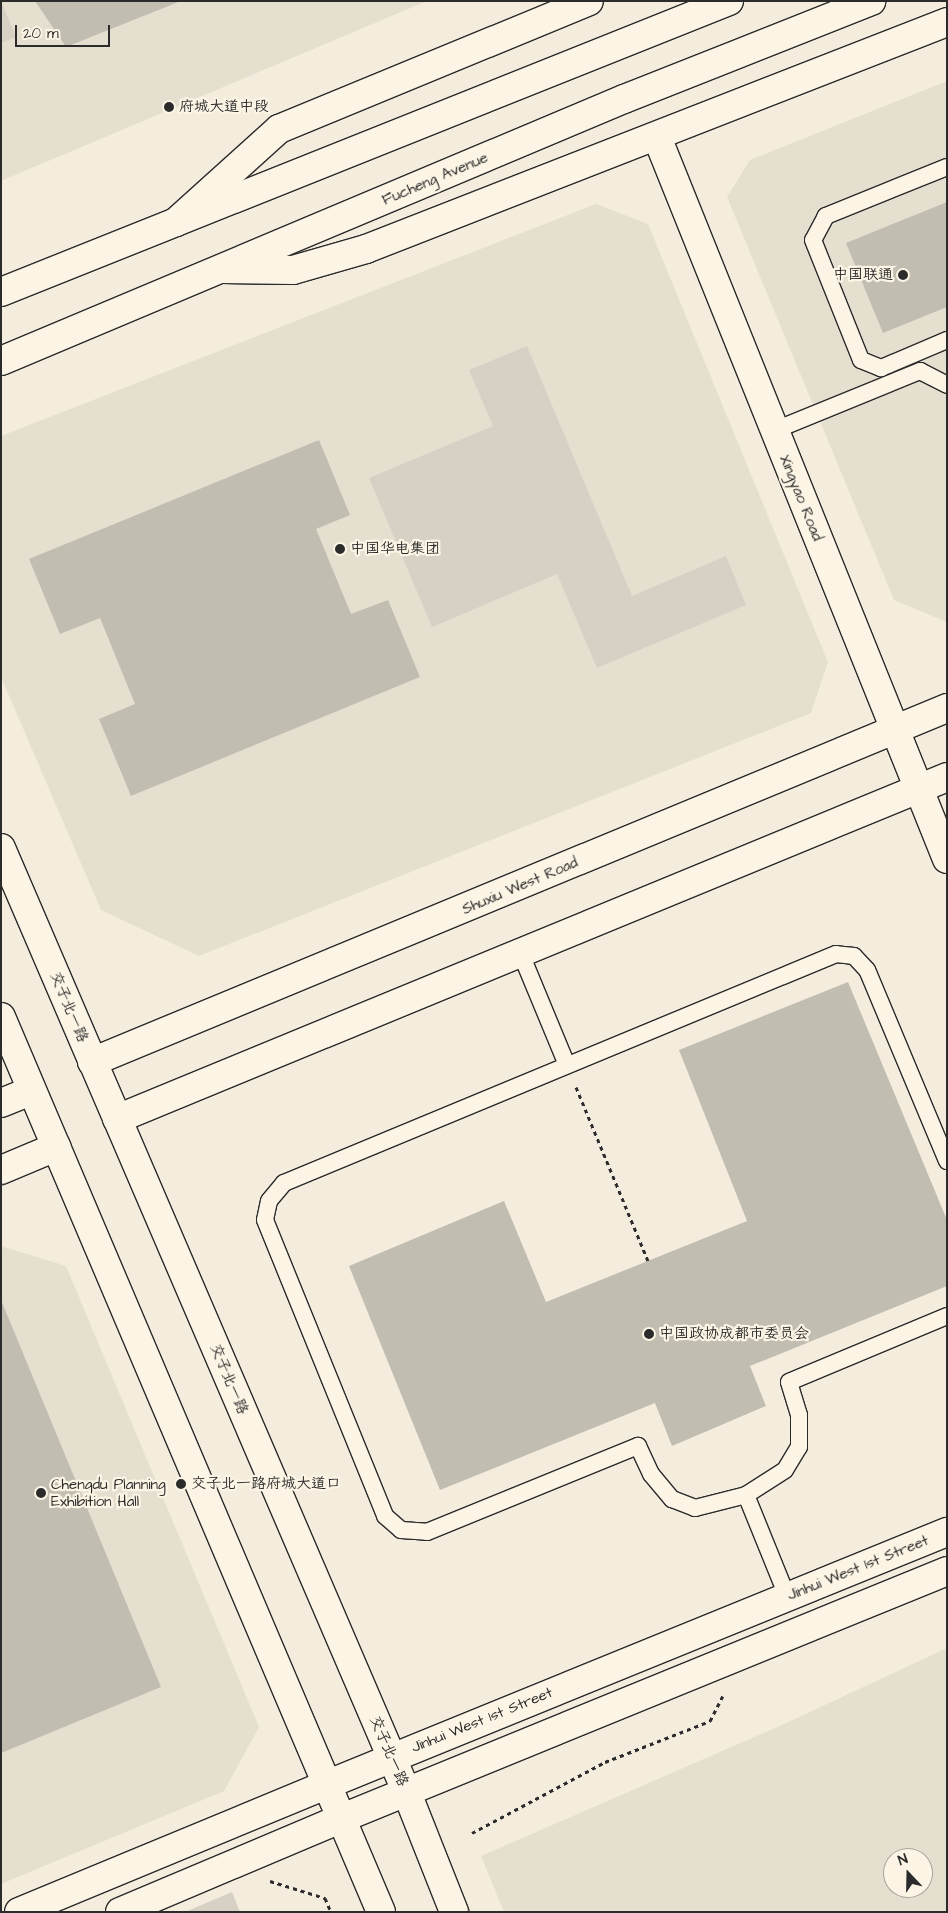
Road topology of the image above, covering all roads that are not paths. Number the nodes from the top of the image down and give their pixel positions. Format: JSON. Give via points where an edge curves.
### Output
{"nodes":[{"id":1,"x":589,"y":1,"type":"edge"},
{"id":2,"x":729,"y":1,"type":"edge"},
{"id":3,"x":871,"y":1,"type":"edge"},
{"id":4,"x":947,"y":22,"type":"edge"},
{"id":5,"x":656,"y":137,"type":"junction"},
{"id":6,"x":947,"y":167,"type":"edge"},
{"id":7,"x":176,"y":222,"type":"junction"},
{"id":8,"x":222,"y":269,"type":"junction"},
{"id":9,"x":1,"y":292,"type":"edge"},
{"id":10,"x":947,"y":340,"type":"edge"},
{"id":11,"x":1,"y":361,"type":"edge"},
{"id":12,"x":881,"y":368,"type":"junction"},
{"id":13,"x":888,"y":384,"type":"junction"},
{"id":14,"x":947,"y":385,"type":"edge"},
{"id":15,"x":773,"y":431,"type":"junction"},
{"id":16,"x":947,"y":708,"type":"edge"},
{"id":17,"x":894,"y":729,"type":"junction"},
{"id":18,"x":947,"y":777,"type":"edge"},
{"id":19,"x":917,"y":789,"type":"junction"},
{"id":20,"x":1,"y":848,"type":"edge"},
{"id":21,"x":947,"y":859,"type":"edge"},
{"id":22,"x":520,"y":954,"type":"junction"},
{"id":23,"x":1,"y":1017,"type":"edge"},
{"id":24,"x":92,"y":1062,"type":"junction"},
{"id":25,"x":567,"y":1066,"type":"junction"},
{"id":26,"x":31,"y":1091,"type":"junction"},
{"id":27,"x":1,"y":1104,"type":"edge"},
{"id":28,"x":117,"y":1119,"type":"junction"},
{"id":29,"x":56,"y":1147,"type":"junction"},
{"id":30,"x":947,"y":1161,"type":"edge"},
{"id":31,"x":1,"y":1170,"type":"edge"},
{"id":32,"x":947,"y":1316,"type":"edge"},
{"id":33,"x":746,"y":1495,"type":"junction"},
{"id":34,"x":947,"y":1532,"type":"edge"},
{"id":35,"x":947,"y":1571,"type":"edge"},
{"id":36,"x":787,"y":1596,"type":"junction"},
{"id":37,"x":391,"y":1756,"type":"junction"},
{"id":38,"x":326,"y":1785,"type":"junction"},
{"id":39,"x":407,"y":1793,"type":"junction"},
{"id":40,"x":340,"y":1819,"type":"junction"},
{"id":41,"x":19,"y":1912,"type":"edge"},
{"id":42,"x":120,"y":1912,"type":"edge"},
{"id":43,"x":382,"y":1912,"type":"edge"},
{"id":44,"x":454,"y":1912,"type":"edge"}],
"edges":[{"from":1,"to":7,"type":"street","via":[[279,129]]},
{"from":2,"to":7,"type":"street"},
{"from":3,"to":8,"type":"street","name":"Fucheng Avenue","via":[[624,99]]},
{"from":4,"to":5,"type":"street"},
{"from":5,"to":8,"type":"street","via":[[366,249],[293,270]]},
{"from":5,"to":15,"type":"street","name":"Xingyao Road"},
{"from":6,"to":12,"type":"lane","via":[[826,216],[813,240],[861,360]]},
{"from":7,"to":9,"type":"street"},
{"from":8,"to":11,"type":"street","name":"Fucheng Avenue"},
{"from":10,"to":12,"type":"lane"},
{"from":12,"to":13,"type":"lane"},
{"from":13,"to":14,"type":"lane","via":[[920,371]]},
{"from":13,"to":15,"type":"lane"},
{"from":15,"to":17,"type":"street","name":"Xingyao Road"},
{"from":16,"to":17,"type":"street","name":"Shuxiu West Road"},
{"from":17,"to":19,"type":"street","name":"Xingyao Road"},
{"from":17,"to":24,"type":"street","name":"Shuxiu West Road"},
{"from":18,"to":19,"type":"street"},
{"from":19,"to":21,"type":"street","name":"Xingyao Road"},
{"from":19,"to":22,"type":"street"},
{"from":20,"to":24,"type":"street","name":"交子北一路"},
{"from":22,"to":25,"type":"lane"},
{"from":22,"to":28,"type":"street"},
{"from":23,"to":26,"type":"street"},
{"from":24,"to":28,"type":"street","name":"交子北一路"},
{"from":25,"to":30,"type":"lane","via":[[836,954],[854,956],[867,970]]},
{"from":25,"to":33,"type":"lane","via":[[284,1184],[269,1201],[265,1220],[385,1516],[401,1530],[427,1532],[638,1446],[651,1474],[672,1500],[695,1508]]},
{"from":26,"to":27,"type":"street"},
{"from":26,"to":29,"type":"street"},
{"from":28,"to":37,"type":"street","name":"交子北一路"},
{"from":29,"to":31,"type":"street"},
{"from":29,"to":38,"type":"street"},
{"from":32,"to":33,"type":"lane","via":[[789,1382],[799,1415],[799,1447],[785,1470]]},
{"from":33,"to":36,"type":"lane"},
{"from":34,"to":36,"type":"street","name":"Jinhui West 1st Street"},
{"from":35,"to":39,"type":"street"},
{"from":36,"to":37,"type":"street","name":"Jinhui West 1st Street"},
{"from":37,"to":38,"type":"street","name":"Jinhui West 1st Street"},
{"from":37,"to":39,"type":"street","name":"交子北一路"},
{"from":38,"to":40,"type":"street"},
{"from":38,"to":41,"type":"street","name":"Jinhui West 1st Street"},
{"from":39,"to":40,"type":"street"},
{"from":39,"to":44,"type":"street","name":"交子北一路"},
{"from":40,"to":42,"type":"street"},
{"from":40,"to":43,"type":"street"}]}
